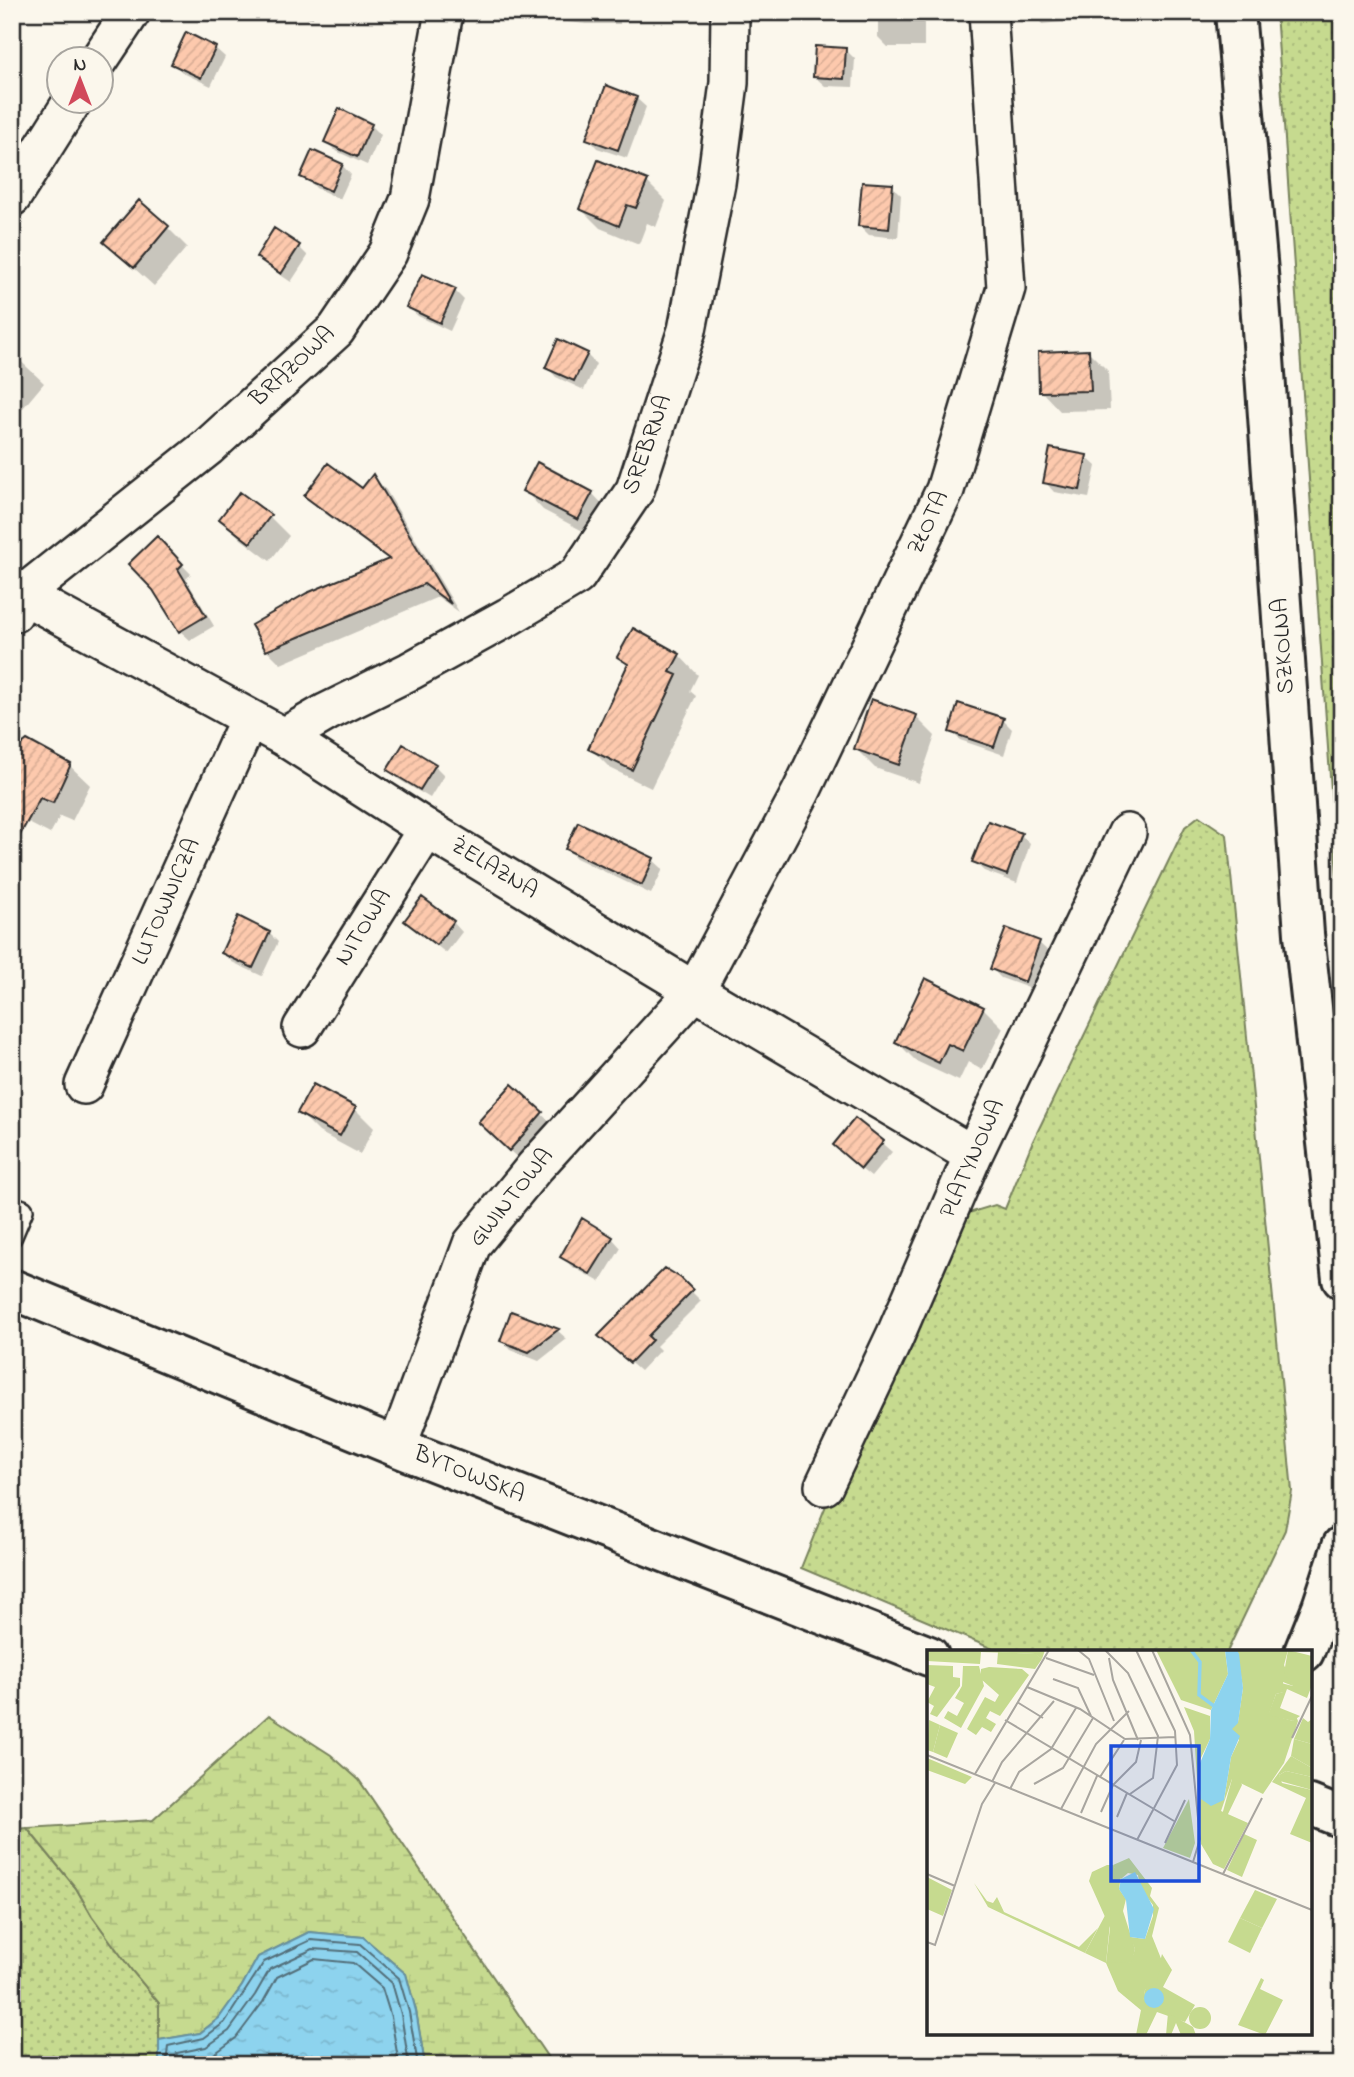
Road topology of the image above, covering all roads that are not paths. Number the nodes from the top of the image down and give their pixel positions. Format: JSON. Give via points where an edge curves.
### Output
{"nodes":[{"id":1,"x":131,"y":12,"type":"edge"},
{"id":2,"x":444,"y":12,"type":"edge"},
{"id":3,"x":730,"y":12,"type":"edge"},
{"id":4,"x":988,"y":12,"type":"edge"},
{"id":5,"x":1235,"y":12,"type":"edge"},
{"id":6,"x":108,"y":46,"type":"edge"},
{"id":7,"x":63,"y":116,"type":"edge"},
{"id":8,"x":12,"y":197,"type":"edge"},
{"id":9,"x":15,"y":600,"type":"edge"},
{"id":10,"x":249,"y":719,"type":"junction"},
{"id":11,"x":284,"y":737,"type":"junction"},
{"id":12,"x":427,"y":829,"type":"junction"},
{"id":13,"x":1127,"y":834,"type":"dead end"},
{"id":14,"x":695,"y":991,"type":"junction"},
{"id":15,"x":302,"y":1028,"type":"dead end"},
{"id":16,"x":84,"y":1085,"type":"dead end"},
{"id":17,"x":973,"y":1155,"type":"junction"},
{"id":18,"x":12,"y":1206,"type":"edge"},
{"id":19,"x":12,"y":1236,"type":"edge"},
{"id":20,"x":1342,"y":1279,"type":"edge"},
{"id":21,"x":12,"y":1289,"type":"edge"},
{"id":22,"x":397,"y":1447,"type":"junction"},
{"id":23,"x":824,"y":1486,"type":"dead end"},
{"id":24,"x":1342,"y":1546,"type":"edge"},
{"id":25,"x":1305,"y":1650,"type":"edge"},
{"id":26,"x":927,"y":1655,"type":"edge"},
{"id":27,"x":1312,"y":1806,"type":"edge"},
{"id":28,"x":1342,"y":1818,"type":"edge"}],
"edges":[{"from":1,"to":6,"type":"street"},
{"from":2,"to":9,"type":"street","name":"BRĄZOWA","via":[[410,199],[388,253],[336,330],[208,447]]},
{"from":3,"to":11,"type":"street","name":"SREBRNA","via":[[729,83],[693,303],[635,490],[577,576]]},
{"from":4,"to":14,"type":"street","name":"ZŁOTA","via":[[1006,288],[945,490],[801,792]]},
{"from":5,"to":20,"type":"street","name":"SZKOLNA","via":[[1258,272],[1304,933]]},
{"from":7,"to":8,"type":"street"},
{"from":9,"to":10,"type":"street","name":"ŻELAZNA"},
{"from":10,"to":11,"type":"street","name":"ŻELAZNA"},
{"from":10,"to":16,"type":"street","name":"LUTOWNICZA"},
{"from":11,"to":12,"type":"street","name":"ŻELAZNA"},
{"from":12,"to":14,"type":"street","name":"ŻELAZNA"},
{"from":12,"to":15,"type":"street","name":"NITOWA"},
{"from":13,"to":17,"type":"street","name":"PLATYNOWA"},
{"from":14,"to":17,"type":"street","name":"ŻELAZNA"},
{"from":14,"to":22,"type":"street","name":"GWINTOWA","via":[[534,1168],[472,1244]]},
{"from":17,"to":23,"type":"street","name":"PLATYNOWA"},
{"from":18,"to":19,"type":"lane","via":[[23,1210]]},
{"from":21,"to":22,"type":"street","name":"BYTOWSKA"},
{"from":22,"to":26,"type":"street","name":"BYTOWSKA"},
{"from":24,"to":25,"type":"street"},
{"from":27,"to":28,"type":"street"}]}
